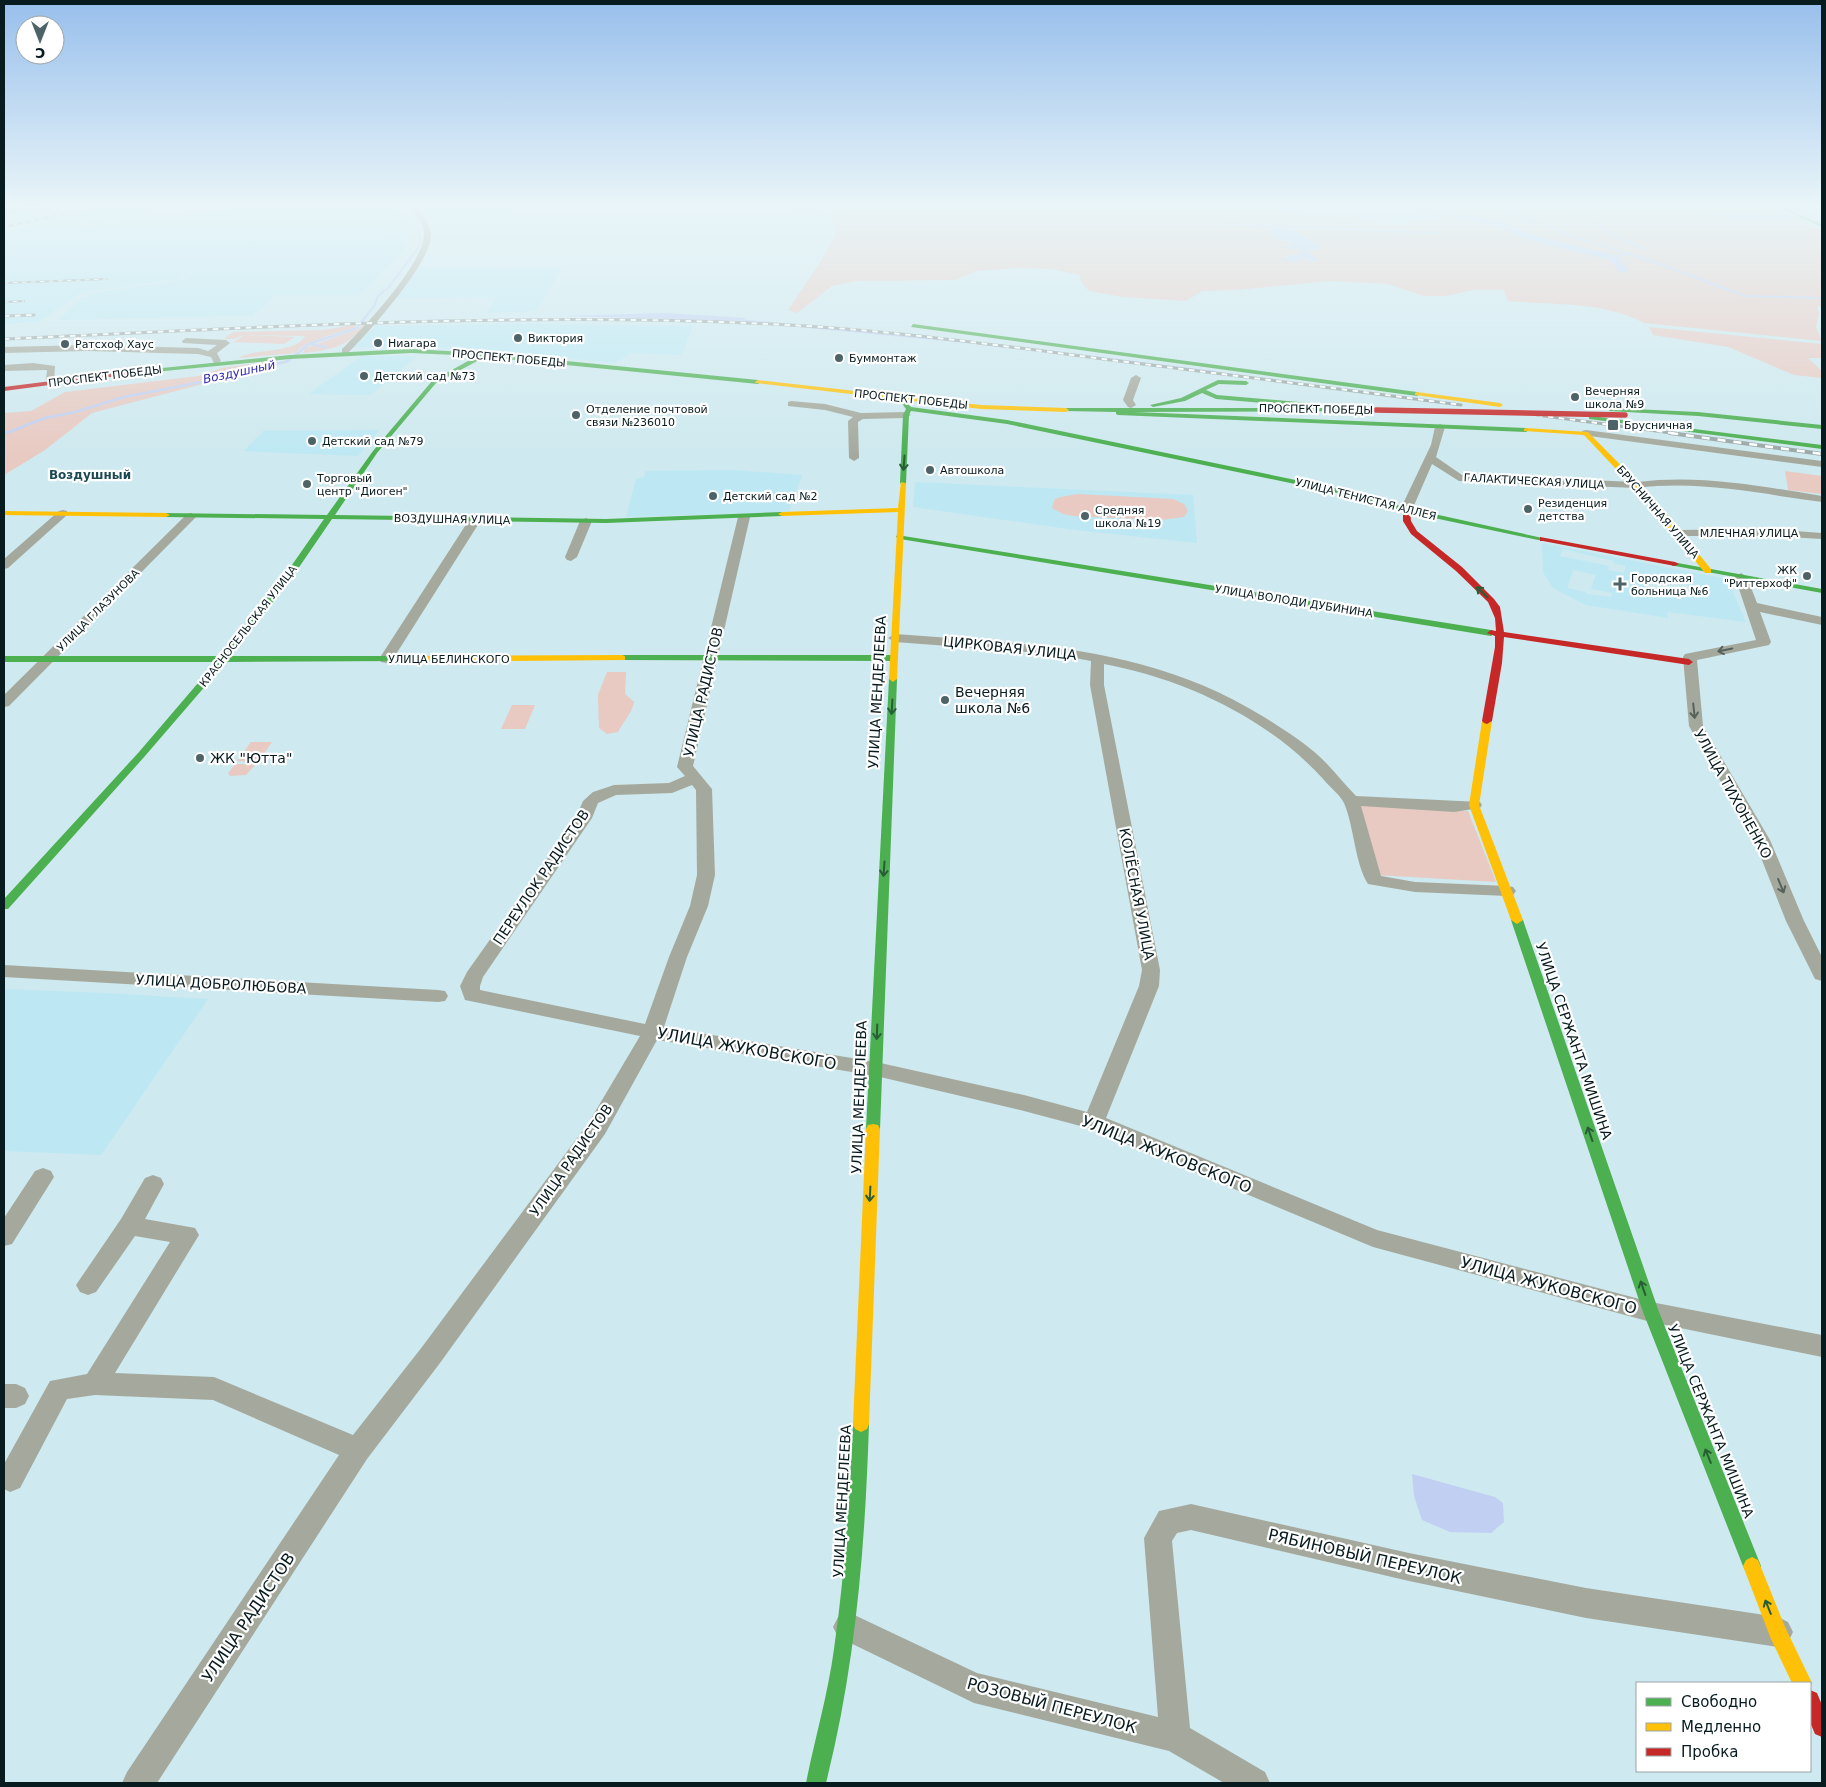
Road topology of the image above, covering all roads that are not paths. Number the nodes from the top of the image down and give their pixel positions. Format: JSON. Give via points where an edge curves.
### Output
{"nodes":[{"id":1,"x":397,"y":289,"type":"edge"},
{"id":2,"x":912,"y":326,"type":"dead end"},
{"id":3,"x":4,"y":350,"type":"edge"},
{"id":4,"x":156,"y":350,"type":"junction"},
{"id":5,"x":343,"y":352,"type":"junction"},
{"id":6,"x":487,"y":353,"type":"junction"},
{"id":7,"x":215,"y":360,"type":"junction"},
{"id":8,"x":4,"y":368,"type":"edge"},
{"id":9,"x":1136,"y":378,"type":"dead end"},
{"id":10,"x":51,"y":380,"type":"junction"},
{"id":11,"x":1256,"y":385,"type":"dead end"},
{"id":12,"x":4,"y":388,"type":"edge"},
{"id":13,"x":1202,"y":390,"type":"junction"},
{"id":14,"x":1343,"y":398,"type":"dead end"},
{"id":15,"x":925,"y":399,"type":"junction"},
{"id":16,"x":791,"y":404,"type":"dead end"},
{"id":17,"x":909,"y":405,"type":"junction"},
{"id":18,"x":1153,"y":405,"type":"junction"},
{"id":19,"x":1311,"y":405,"type":"junction"},
{"id":20,"x":1500,"y":405,"type":"dead end"},
{"id":21,"x":1131,"y":406,"type":"junction"},
{"id":22,"x":1375,"y":406,"type":"junction"},
{"id":23,"x":1190,"y":413,"type":"junction"},
{"id":24,"x":1409,"y":413,"type":"dead end"},
{"id":25,"x":1444,"y":413,"type":"dead end"},
{"id":26,"x":1458,"y":415,"type":"junction"},
{"id":27,"x":861,"y":416,"type":"junction"},
{"id":28,"x":1573,"y":416,"type":"dead end"},
{"id":29,"x":1408,"y":426,"type":"junction"},
{"id":30,"x":1440,"y":427,"type":"junction"},
{"id":31,"x":1822,"y":427,"type":"edge"},
{"id":32,"x":1458,"y":428,"type":"junction"},
{"id":33,"x":1546,"y":431,"type":"junction"},
{"id":34,"x":1822,"y":431,"type":"edge"},
{"id":35,"x":1586,"y":433,"type":"junction"},
{"id":36,"x":1822,"y":447,"type":"edge"},
{"id":37,"x":854,"y":458,"type":"dead end"},
{"id":38,"x":1430,"y":458,"type":"junction"},
{"id":39,"x":1822,"y":464,"type":"edge"},
{"id":40,"x":1636,"y":485,"type":"junction"},
{"id":41,"x":1822,"y":499,"type":"edge"},
{"id":42,"x":900,"y":510,"type":"junction"},
{"id":43,"x":1406,"y":510,"type":"junction"},
{"id":44,"x":4,"y":513,"type":"edge"},
{"id":45,"x":63,"y":513,"type":"junction"},
{"id":46,"x":191,"y":516,"type":"junction"},
{"id":47,"x":331,"y":517,"type":"junction"},
{"id":48,"x":744,"y":517,"type":"junction"},
{"id":49,"x":475,"y":520,"type":"junction"},
{"id":50,"x":586,"y":521,"type":"junction"},
{"id":51,"x":1676,"y":533,"type":"junction"},
{"id":52,"x":1822,"y":536,"type":"edge"},
{"id":53,"x":900,"y":537,"type":"junction"},
{"id":54,"x":571,"y":557,"type":"dead end"},
{"id":55,"x":4,"y":565,"type":"edge"},
{"id":56,"x":1708,"y":571,"type":"junction"},
{"id":57,"x":1741,"y":577,"type":"junction"},
{"id":58,"x":1822,"y":591,"type":"edge"},
{"id":59,"x":1751,"y":606,"type":"junction"},
{"id":60,"x":1822,"y":621,"type":"edge"},
{"id":61,"x":1500,"y":634,"type":"junction"},
{"id":62,"x":895,"y":638,"type":"junction"},
{"id":63,"x":710,"y":657,"type":"junction"},
{"id":64,"x":894,"y":658,"type":"junction"},
{"id":65,"x":1099,"y":658,"type":"junction"},
{"id":66,"x":4,"y":659,"type":"edge"},
{"id":67,"x":50,"y":659,"type":"junction"},
{"id":68,"x":222,"y":659,"type":"junction"},
{"id":69,"x":386,"y":659,"type":"junction"},
{"id":70,"x":1689,"y":662,"type":"junction"},
{"id":71,"x":4,"y":703,"type":"edge"},
{"id":72,"x":694,"y":778,"type":"junction"},
{"id":73,"x":1351,"y":801,"type":"junction"},
{"id":74,"x":1474,"y":805,"type":"junction"},
{"id":75,"x":1507,"y":891,"type":"junction"},
{"id":76,"x":4,"y":906,"type":"edge"},
{"id":77,"x":4,"y":971,"type":"edge"},
{"id":78,"x":1822,"y":975,"type":"edge"},
{"id":79,"x":472,"y":995,"type":"joint"},
{"id":80,"x":438,"y":996,"type":"dead end"},
{"id":81,"x":652,"y":1032,"type":"junction"},
{"id":82,"x":876,"y":1069,"type":"junction"},
{"id":83,"x":1094,"y":1122,"type":"junction"},
{"id":84,"x":42,"y":1177,"type":"dead end"},
{"id":85,"x":153,"y":1184,"type":"dead end"},
{"id":86,"x":129,"y":1226,"type":"junction"},
{"id":87,"x":4,"y":1237,"type":"edge"},
{"id":88,"x":88,"y":1285,"type":"dead end"},
{"id":89,"x":1651,"y":1312,"type":"junction"},
{"id":90,"x":1822,"y":1346,"type":"edge"},
{"id":91,"x":95,"y":1384,"type":"junction"},
{"id":92,"x":358,"y":1450,"type":"junction"},
{"id":93,"x":10,"y":1479,"type":"dead end"},
{"id":94,"x":848,"y":1627,"type":"junction"},
{"id":95,"x":1778,"y":1632,"type":"junction"},
{"id":96,"x":1802,"y":1682,"type":"edge"},
{"id":97,"x":1811,"y":1702,"type":"edge"},
{"id":98,"x":1822,"y":1727,"type":"edge"},
{"id":99,"x":1174,"y":1736,"type":"junction"},
{"id":100,"x":138,"y":1783,"type":"edge"},
{"id":101,"x":816,"y":1783,"type":"edge"},
{"id":102,"x":1254,"y":1783,"type":"edge"}],
"edges":[{"from":1,"to":5,"type":"street","via":[[375,321]]},
{"from":2,"to":20,"type":"street","name":"ПРОСПЕКТ ПОБЕДЫ"},
{"from":3,"to":4,"type":"street"},
{"from":4,"to":7,"type":"street","via":[[198,351]]},
{"from":4,"to":7,"type":"street","via":[[176,340],[226,343]]},
{"from":5,"to":6,"type":"street","name":"ПРОСПЕКТ ПОБЕДЫ","via":[[436,349]]},
{"from":5,"to":7,"type":"street","name":"ПРОСПЕКТ ПОБЕДЫ"},
{"from":6,"to":17,"type":"street","name":"ПРОСПЕКТ ПОБЕДЫ"},
{"from":6,"to":47,"type":"street","name":"КРАСНОСЕЛЬСКАЯ УЛИЦА","via":[[434,382],[375,452]]},
{"from":7,"to":10,"type":"street","name":"ПРОСПЕКТ ПОБЕДЫ"},
{"from":7,"to":12,"type":"street","name":"ПРОСПЕКТ ПОБЕДЫ"},
{"from":8,"to":10,"type":"street","via":[[52,368]]},
{"from":9,"to":21,"type":"street","via":[[1128,400]]},
{"from":10,"to":12,"type":"street","name":"ПРОСПЕКТ ПОБЕДЫ"},
{"from":11,"to":13,"type":"street","via":[[1218,382]]},
{"from":13,"to":18,"type":"street","via":[[1178,401]]},
{"from":13,"to":19,"type":"street","via":[[1216,397]]},
{"from":14,"to":22,"type":"street"},
{"from":15,"to":17,"type":"street","name":"ПРОСПЕКТ ПОБЕДЫ"},
{"from":15,"to":21,"type":"street","name":"ПРОСПЕКТ ПОБЕДЫ","via":[[1025,406]]},
{"from":15,"to":23,"type":"street","name":"ПРОСПЕКТ ПОБЕДЫ","via":[[981,407]]},
{"from":16,"to":27,"type":"street"},
{"from":17,"to":27,"type":"street"},
{"from":17,"to":42,"type":"street","name":"УЛИЦА МЕНДЕЛЕЕВА","one_way":true},
{"from":17,"to":43,"type":"street","name":"УЛИЦА ТЕНИСТАЯ АЛЛЕЯ","via":[[1344,492]]},
{"from":18,"to":19,"type":"street","name":"ПРОСПЕКТ ПОБЕДЫ"},
{"from":18,"to":21,"type":"street","name":"ПРОСПЕКТ ПОБЕДЫ"},
{"from":19,"to":22,"type":"street","name":"ПРОСПЕКТ ПОБЕДЫ"},
{"from":22,"to":23,"type":"street","name":"ПРОСПЕКТ ПОБЕДЫ"},
{"from":22,"to":31,"type":"street","name":"ПРОСПЕКТ ПОБЕДЫ","via":[[1698,414]]},
{"from":22,"to":34,"type":"street","name":"ПРОСПЕКТ ПОБЕДЫ","bridge":true,"via":[[1702,418]]},
{"from":23,"to":29,"type":"street","name":"ПРОСПЕКТ ПОБЕДЫ"},
{"from":24,"to":29,"type":"street","via":[[1405,418]]},
{"from":25,"to":26,"type":"street","name":"ПРОСПЕКТ ПОБЕДЫ"},
{"from":26,"to":32,"type":"street"},
{"from":26,"to":33,"type":"street","name":"ПРОСПЕКТ ПОБЕДЫ"},
{"from":27,"to":37,"type":"street","via":[[853,421]]},
{"from":28,"to":36,"type":"street"},
{"from":29,"to":30,"type":"street","name":"ПРОСПЕКТ ПОБЕДЫ"},
{"from":30,"to":32,"type":"street","name":"ПРОСПЕКТ ПОБЕДЫ"},
{"from":30,"to":38,"type":"street"},
{"from":32,"to":33,"type":"street","name":"ПРОСПЕКТ ПОБЕДЫ"},
{"from":33,"to":35,"type":"street","name":"ПРОСПЕКТ ПОБЕДЫ"},
{"from":35,"to":39,"type":"street"},
{"from":35,"to":40,"type":"street","name":"БРУСНИЧНАЯ УЛИЦА"},
{"from":38,"to":40,"type":"street","name":"ГАЛАКТИЧЕСКАЯ УЛИЦА","via":[[1459,478]]},
{"from":38,"to":43,"type":"street"},
{"from":40,"to":41,"type":"street","name":"ГАЛАКТИЧЕСКАЯ УЛИЦА","via":[[1692,480]]},
{"from":40,"to":51,"type":"street","name":"БРУСНИЧНАЯ УЛИЦА"},
{"from":42,"to":48,"type":"street","name":"ВОЗДУШНАЯ УЛИЦА"},
{"from":42,"to":53,"type":"street","name":"УЛИЦА МЕНДЕЛЕЕВА"},
{"from":43,"to":56,"type":"street","name":"УЛИЦА ТЕНИСТАЯ АЛЛЕЯ","via":[[1501,532]]},
{"from":61,"to":43,"type":"street","name":"УЛИЦА СЕРЖАНТА МИШИНА","one_way":true,"via":[[1496,606],[1414,532],[1407,521]]},
{"from":44,"to":45,"type":"street","name":"ВОЗДУШНАЯ УЛИЦА"},
{"from":45,"to":46,"type":"street","name":"ВОЗДУШНАЯ УЛИЦА"},
{"from":45,"to":55,"type":"street"},
{"from":46,"to":47,"type":"street","name":"ВОЗДУШНАЯ УЛИЦА"},
{"from":46,"to":67,"type":"street","name":"УЛИЦА ГЛАЗУНОВА"},
{"from":47,"to":49,"type":"street","name":"ВОЗДУШНАЯ УЛИЦА"},
{"from":47,"to":68,"type":"street","name":"КРАСНОСЕЛЬСКАЯ УЛИЦА"},
{"from":48,"to":50,"type":"street","name":"ВОЗДУШНАЯ УЛИЦА"},
{"from":48,"to":63,"type":"street","name":"УЛИЦА РАДИСТОВ"},
{"from":49,"to":50,"type":"street","name":"ВОЗДУШНАЯ УЛИЦА"},
{"from":49,"to":69,"type":"street"},
{"from":50,"to":54,"type":"street"},
{"from":51,"to":52,"type":"street","name":"МЛЕЧНАЯ УЛИЦА","via":[[1790,531]]},
{"from":51,"to":56,"type":"street","name":"БРУСНИЧНАЯ УЛИЦА"},
{"from":53,"to":61,"type":"street","name":"УЛИЦА ВОЛОДИ ДУБИНИНА"},
{"from":53,"to":62,"type":"street","name":"УЛИЦА МЕНДЕЛЕЕВА"},
{"from":56,"to":57,"type":"street","name":"УЛИЦА ТЕНИСТАЯ АЛЛЕЯ"},
{"from":57,"to":58,"type":"street","name":"УЛИЦА ТЕНИСТАЯ АЛЛЕЯ"},
{"from":57,"to":59,"type":"street"},
{"from":59,"to":60,"type":"street"},
{"from":59,"to":70,"type":"street","one_way":true,"via":[[1764,642],[1690,657]]},
{"from":61,"to":70,"type":"street","name":"УЛИЦА ВОЛОДИ ДУБИНИНА"},
{"from":61,"to":74,"type":"street","name":"УЛИЦА СЕРЖАНТА МИШИНА"},
{"from":62,"to":64,"type":"street","name":"УЛИЦА МЕНДЕЛЕЕВА"},
{"from":62,"to":65,"type":"street","name":"ЦИРКОВАЯ УЛИЦА","via":[[1044,649]]},
{"from":63,"to":64,"type":"street","name":"УЛИЦА БЕЛИНСКОГО"},
{"from":63,"to":69,"type":"street","name":"УЛИЦА БЕЛИНСКОГО"},
{"from":63,"to":72,"type":"street","name":"УЛИЦА РАДИСТОВ","via":[[685,767]]},
{"from":64,"to":82,"type":"street","name":"УЛИЦА МЕНДЕЛЕЕВА","one_way":true},
{"from":65,"to":73,"type":"street","name":"ЦИРКОВАЯ УЛИЦА","via":[[1138,666],[1233,704],[1314,760]]},
{"from":65,"to":83,"type":"street","name":"КОЛЁСНАЯ УЛИЦА","via":[[1097,686],[1151,970],[1149,986]]},
{"from":66,"to":67,"type":"street","name":"УЛИЦА БЕЛИНСКОГО"},
{"from":67,"to":68,"type":"street","name":"УЛИЦА БЕЛИНСКОГО"},
{"from":67,"to":71,"type":"street","name":"УЛИЦА ГЛАЗУНОВА"},
{"from":68,"to":69,"type":"street","name":"УЛИЦА БЕЛИНСКОГО"},
{"from":68,"to":76,"type":"street","name":"КРАСНОСЕЛЬСКАЯ УЛИЦА","via":[[142,754]]},
{"from":70,"to":78,"type":"street","name":"УЛИЦА ТИХОНЕНКО","one_way":true,"via":[[1696,726],[1762,840],[1795,921]]},
{"from":72,"to":79,"type":"street","name":"ПЕРЕУЛОК РАДИСТОВ","via":[[672,788],[614,790],[591,801],[584,818],[474,976],[470,986]]},
{"from":72,"to":81,"type":"street","name":"УЛИЦА РАДИСТОВ","via":[[704,789],[706,875],[700,906],[678,956]]},
{"from":73,"to":74,"type":"street","via":[[1454,807]]},
{"from":73,"to":75,"type":"street","name":"ЦИРКОВАЯ УЛИЦА","via":[[1374,880],[1415,887]]},
{"from":74,"to":75,"type":"street","name":"УЛИЦА СЕРЖАНТА МИШИНА"},
{"from":89,"to":75,"type":"street","name":"УЛИЦА СЕРЖАНТА МИШИНА","one_way":true},
{"from":77,"to":80,"type":"street","name":"УЛИЦА ДОБРОЛЮБОВА"},
{"from":79,"to":81,"type":"street","name":"УЛИЦА ЖУКОВСКОГО"},
{"from":81,"to":82,"type":"street","name":"УЛИЦА ЖУКОВСКОГО"},
{"from":81,"to":92,"type":"street","name":"УЛИЦА РАДИСТОВ","via":[[597,1128]]},
{"from":82,"to":83,"type":"street","name":"УЛИЦА ЖУКОВСКОГО"},
{"from":82,"to":94,"type":"street","name":"УЛИЦА МЕНДЕЛЕЕВА","one_way":true,"via":[[857,1522]]},
{"from":83,"to":89,"type":"street","name":"УЛИЦА ЖУКОВСКОГО","via":[[1373,1238]]},
{"from":84,"to":87,"type":"street"},
{"from":85,"to":86,"type":"street"},
{"from":86,"to":88,"type":"street"},
{"from":86,"to":91,"type":"street","via":[[187,1235]]},
{"from":89,"to":90,"type":"street","name":"УЛИЦА ЖУКОВСКОГО"},
{"from":95,"to":89,"type":"street","name":"УЛИЦА СЕРЖАНТА МИШИНА","one_way":true},
{"from":91,"to":92,"type":"street","via":[[214,1389]]},
{"from":91,"to":93,"type":"street","via":[[59,1389]]},
{"from":92,"to":100,"type":"street","name":"УЛИЦА РАДИСТОВ"},
{"from":94,"to":99,"type":"street","name":"РОЗОВЫЙ ПЕРЕУЛОК","via":[[974,1688]]},
{"from":94,"to":101,"type":"street","name":"УЛИЦА МЕНДЕЛЕЕВА"},
{"from":95,"to":96,"type":"street","name":"УЛИЦА СЕРЖАНТА МИШИНА"},
{"from":95,"to":99,"type":"street","name":"РЯБИНОВЫЙ ПЕРЕУЛОК","via":[[1586,1603],[1191,1517],[1169,1521],[1158,1538]]},
{"from":97,"to":98,"type":"street"},
{"from":99,"to":102,"type":"street","name":"РОЗОВЫЙ ПЕРЕУЛОК"}]}
